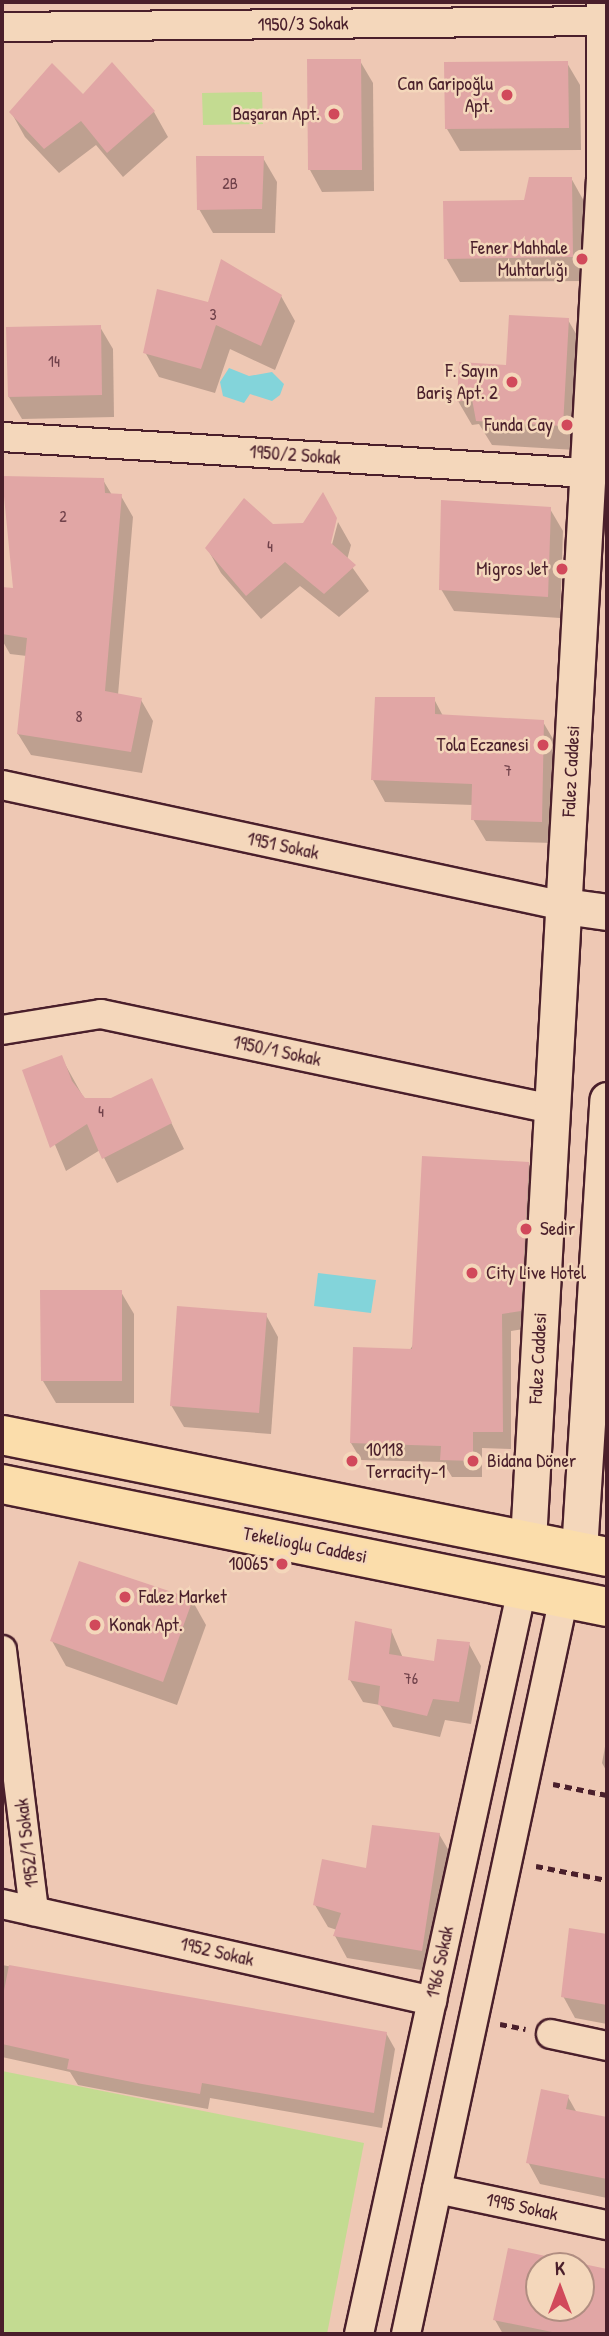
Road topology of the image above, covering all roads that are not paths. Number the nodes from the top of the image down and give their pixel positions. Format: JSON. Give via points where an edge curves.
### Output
{"nodes":[{"id":1,"x":604,"y":11,"type":"edge"},
{"id":2,"x":2,"y":27,"type":"edge"},
{"id":3,"x":2,"y":437,"type":"edge"},
{"id":4,"x":588,"y":473,"type":"junction"},
{"id":5,"x":2,"y":785,"type":"edge"},
{"id":6,"x":564,"y":906,"type":"junction"},
{"id":7,"x":607,"y":912,"type":"edge"},
{"id":8,"x":2,"y":1030,"type":"edge"},
{"id":9,"x":607,"y":1100,"type":"edge"},
{"id":10,"x":552,"y":1109,"type":"junction"},
{"id":11,"x":2,"y":1435,"type":"edge"},
{"id":12,"x":2,"y":1484,"type":"edge"},
{"id":13,"x":528,"y":1541,"type":"junction"},
{"id":14,"x":593,"y":1554,"type":"edge"},
{"id":15,"x":522,"y":1589,"type":"junction"},
{"id":16,"x":564,"y":1597,"type":"junction"},
{"id":17,"x":607,"y":1607,"type":"edge"},
{"id":18,"x":2,"y":1650,"type":"edge"},
{"id":19,"x":2,"y":1904,"type":"edge"},
{"id":20,"x":34,"y":1911,"type":"junction"},
{"id":21,"x":432,"y":2001,"type":"junction"},
{"id":22,"x":551,"y":2034,"type":"dead end"},
{"id":23,"x":607,"y":2046,"type":"edge"},
{"id":24,"x":437,"y":2189,"type":"junction"},
{"id":25,"x":607,"y":2225,"type":"edge"},
{"id":26,"x":359,"y":2334,"type":"edge"},
{"id":27,"x":405,"y":2334,"type":"edge"}],
"edges":[{"from":1,"to":2,"type":"street","name":"1950/3 Sokak"},
{"from":1,"to":4,"type":"street","name":"Falez Caddesi","via":[[604,179]]},
{"from":3,"to":4,"type":"street","name":"1950/2 Sokak"},
{"from":4,"to":6,"type":"street","name":"Falez Caddesi"},
{"from":5,"to":6,"type":"street","name":"1951 Sokak"},
{"from":6,"to":7,"type":"street"},
{"from":6,"to":10,"type":"street","name":"Falez Caddesi"},
{"from":8,"to":10,"type":"street","name":"1950/1 Sokak","via":[[101,1014]]},
{"from":9,"to":14,"type":"street"},
{"from":10,"to":13,"type":"street","name":"Falez Caddesi"},
{"from":11,"to":13,"type":"main road"},
{"from":12,"to":15,"type":"main road","name":"Tekelioglu Caddesi"},
{"from":13,"to":14,"type":"main road"},
{"from":15,"to":16,"type":"main road","name":"Tekelioglu Caddesi"},
{"from":15,"to":21,"type":"street","name":"1966 Sokak"},
{"from":16,"to":17,"type":"main road","name":"Tekelioglu Caddesi"},
{"from":16,"to":24,"type":"street"},
{"from":18,"to":20,"type":"street","name":"1952/1 Sokak"},
{"from":19,"to":20,"type":"street","name":"1952 Sokak"},
{"from":20,"to":21,"type":"street","name":"1952 Sokak"},
{"from":21,"to":26,"type":"street","name":"1966 Sokak"},
{"from":22,"to":23,"type":"street"},
{"from":24,"to":25,"type":"street","name":"1995 Sokak"},
{"from":24,"to":27,"type":"street"}]}
